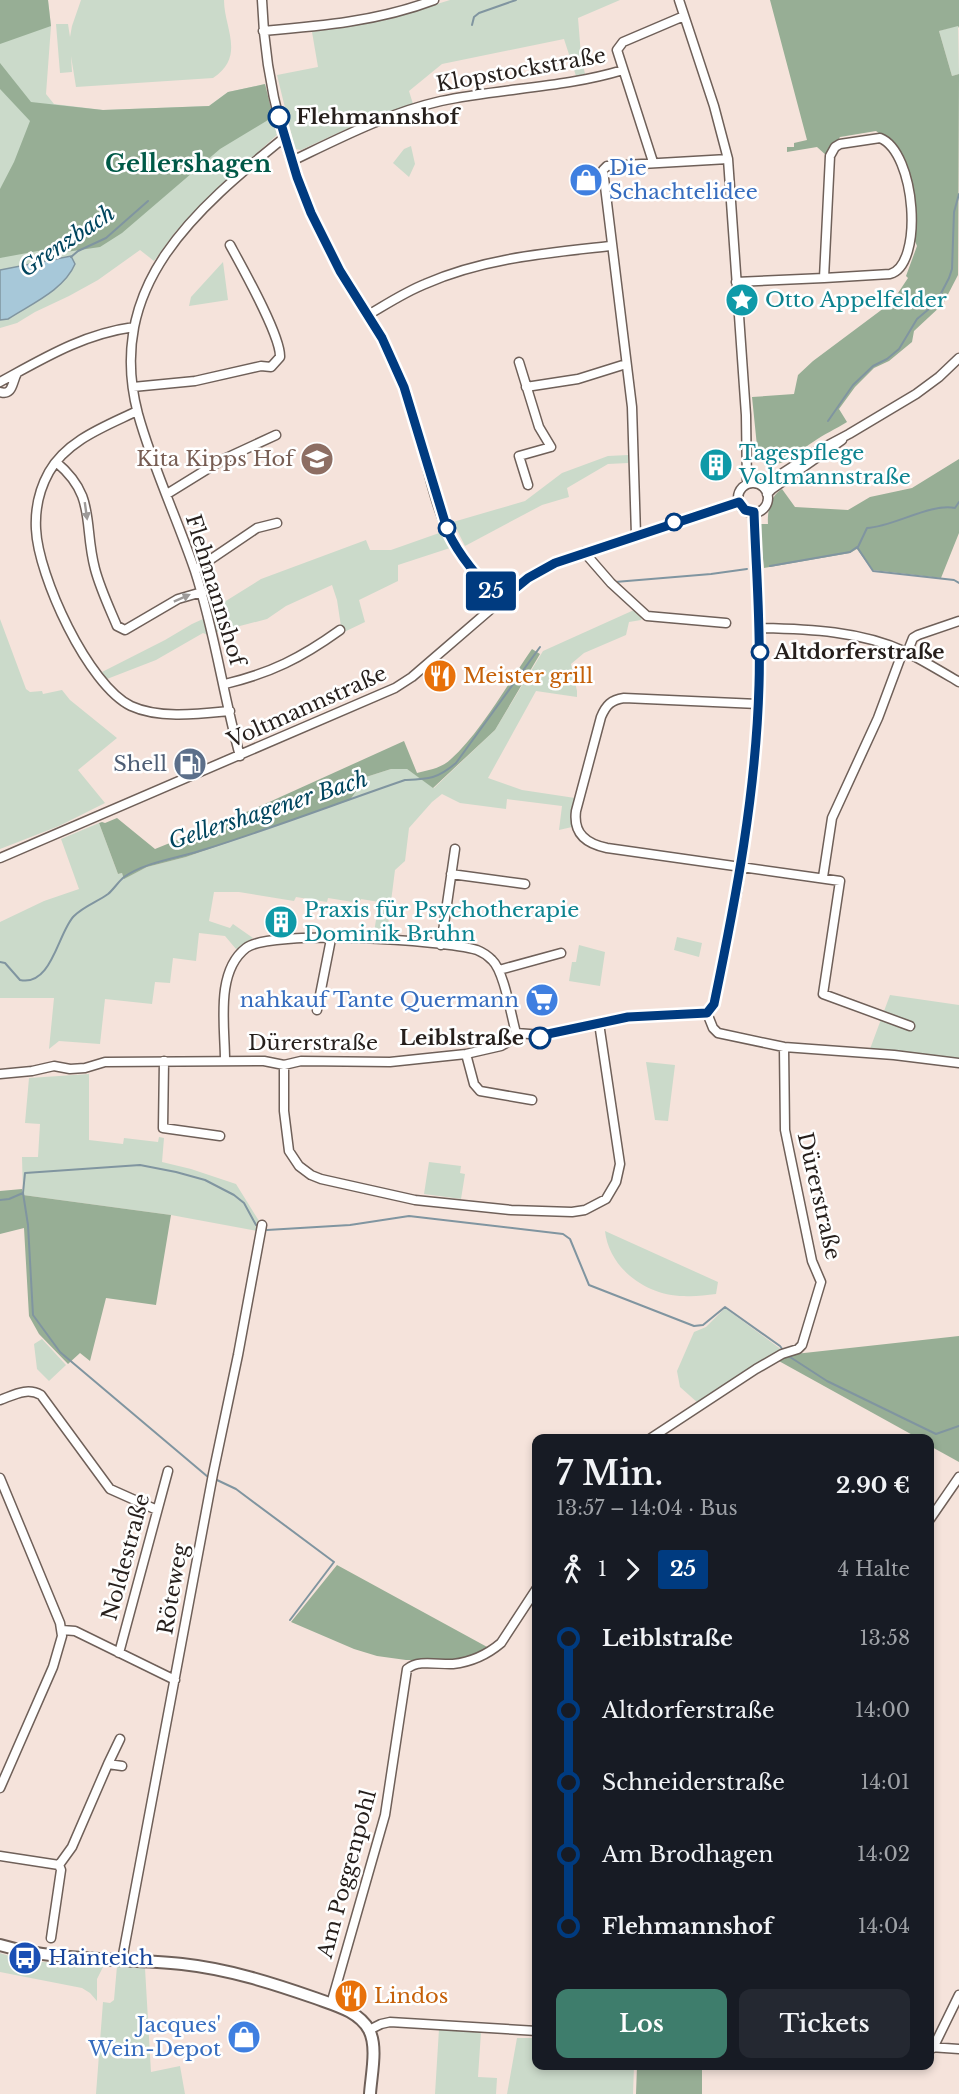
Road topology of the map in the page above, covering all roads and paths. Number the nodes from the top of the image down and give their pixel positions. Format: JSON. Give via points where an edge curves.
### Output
{"nodes":[{"id":1,"x":262,"y":0,"type":"edge"},
{"id":2,"x":434,"y":0,"type":"edge"},
{"id":3,"x":679,"y":0,"type":"edge"},
{"id":4,"x":684,"y":16,"type":"junction"},
{"id":5,"x":263,"y":31,"type":"junction"},
{"id":6,"x":623,"y":70,"type":"junction"},
{"id":7,"x":285,"y":137,"type":"junction"},
{"id":8,"x":728,"y":159,"type":"junction"},
{"id":9,"x":292,"y":161,"type":"junction"},
{"id":10,"x":653,"y":162,"type":"junction"},
{"id":11,"x":230,"y":245,"type":"dead end"},
{"id":12,"x":611,"y":246,"type":"junction"},
{"id":13,"x":824,"y":278,"type":"junction"},
{"id":14,"x":736,"y":282,"type":"junction"},
{"id":15,"x":368,"y":315,"type":"junction"},
{"id":16,"x":134,"y":327,"type":"junction"},
{"id":17,"x":959,"y":358,"type":"edge"},
{"id":18,"x":519,"y":362,"type":"dead end"},
{"id":19,"x":626,"y":364,"type":"junction"},
{"id":20,"x":17,"y":373,"type":"junction"},
{"id":21,"x":0,"y":382,"type":"edge"},
{"id":22,"x":133,"y":387,"type":"junction"},
{"id":23,"x":526,"y":387,"type":"junction"},
{"id":24,"x":0,"y":392,"type":"edge"},
{"id":25,"x":138,"y":411,"type":"junction"},
{"id":26,"x":849,"y":434,"type":"junction"},
{"id":27,"x":276,"y":435,"type":"dead end"},
{"id":28,"x":56,"y":462,"type":"junction"},
{"id":29,"x":747,"y":484,"type":"junction"},
{"id":30,"x":528,"y":485,"type":"dead end"},
{"id":31,"x":761,"y":485,"type":"junction"},
{"id":32,"x":167,"y":494,"type":"junction"},
{"id":33,"x":767,"y":494,"type":"junction"},
{"id":34,"x":739,"y":502,"type":"junction"},
{"id":35,"x":754,"y":512,"type":"junction"},
{"id":36,"x":277,"y":523,"type":"dead end"},
{"id":37,"x":636,"y":535,"type":"junction"},
{"id":38,"x":584,"y":552,"type":"junction"},
{"id":39,"x":195,"y":570,"type":"junction"},
{"id":40,"x":202,"y":592,"type":"junction"},
{"id":41,"x":500,"y":601,"type":"junction"},
{"id":42,"x":959,"y":621,"type":"edge"},
{"id":43,"x":726,"y":624,"type":"dead end"},
{"id":44,"x":759,"y":628,"type":"junction"},
{"id":45,"x":340,"y":630,"type":"dead end"},
{"id":46,"x":905,"y":652,"type":"junction"},
{"id":47,"x":959,"y":682,"type":"edge"},
{"id":48,"x":225,"y":684,"type":"junction"},
{"id":49,"x":758,"y":704,"type":"junction"},
{"id":50,"x":230,"y":711,"type":"junction"},
{"id":51,"x":240,"y":756,"type":"junction"},
{"id":52,"x":455,"y":849,"type":"dead end"},
{"id":53,"x":0,"y":858,"type":"edge"},
{"id":54,"x":741,"y":866,"type":"junction"},
{"id":55,"x":452,"y":874,"type":"junction"},
{"id":56,"x":823,"y":877,"type":"junction"},
{"id":57,"x":525,"y":884,"type":"dead end"},
{"id":58,"x":331,"y":939,"type":"junction"},
{"id":59,"x":441,"y":945,"type":"junction"},
{"id":60,"x":561,"y":953,"type":"dead end"},
{"id":61,"x":499,"y":970,"type":"junction"},
{"id":62,"x":317,"y":1010,"type":"dead end"},
{"id":63,"x":707,"y":1013,"type":"junction"},
{"id":64,"x":599,"y":1023,"type":"junction"},
{"id":65,"x":910,"y":1026,"type":"dead end"},
{"id":66,"x":516,"y":1033,"type":"junction"},
{"id":67,"x":784,"y":1047,"type":"junction"},
{"id":68,"x":466,"y":1054,"type":"junction"},
{"id":69,"x":225,"y":1060,"type":"junction"},
{"id":70,"x":164,"y":1061,"type":"junction"},
{"id":71,"x":959,"y":1063,"type":"edge"},
{"id":72,"x":284,"y":1065,"type":"junction"},
{"id":73,"x":0,"y":1074,"type":"edge"},
{"id":74,"x":532,"y":1100,"type":"dead end"},
{"id":75,"x":220,"y":1136,"type":"dead end"},
{"id":76,"x":262,"y":1226,"type":"dead end"},
{"id":77,"x":0,"y":1400,"type":"edge"},
{"id":78,"x":657,"y":1434,"type":"edge"},
{"id":79,"x":168,"y":1471,"type":"dead end"},
{"id":80,"x":959,"y":1477,"type":"edge"},
{"id":81,"x":0,"y":1478,"type":"edge"},
{"id":82,"x":157,"y":1510,"type":"junction"},
{"id":83,"x":934,"y":1513,"type":"edge"},
{"id":84,"x":532,"y":1596,"type":"edge"},
{"id":85,"x":62,"y":1630,"type":"junction"},
{"id":86,"x":119,"y":1653,"type":"junction"},
{"id":87,"x":175,"y":1680,"type":"junction"},
{"id":88,"x":120,"y":1739,"type":"dead end"},
{"id":89,"x":108,"y":1764,"type":"junction"},
{"id":90,"x":122,"y":1766,"type":"dead end"},
{"id":91,"x":0,"y":1788,"type":"edge"},
{"id":92,"x":0,"y":1856,"type":"edge"},
{"id":93,"x":59,"y":1865,"type":"junction"},
{"id":94,"x":51,"y":1938,"type":"dead end"},
{"id":95,"x":0,"y":1945,"type":"edge"},
{"id":96,"x":123,"y":1960,"type":"junction"},
{"id":97,"x":959,"y":1995,"type":"edge"},
{"id":98,"x":331,"y":2004,"type":"junction"},
{"id":99,"x":369,"y":2030,"type":"junction"},
{"id":100,"x":532,"y":2031,"type":"edge"},
{"id":101,"x":934,"y":2042,"type":"edge"},
{"id":102,"x":934,"y":2048,"type":"edge"},
{"id":103,"x":959,"y":2049,"type":"edge"},
{"id":104,"x":370,"y":2094,"type":"edge"}],
"edges":[{"from":1,"to":5,"type":"street"},
{"from":2,"to":5,"type":"street","via":[[366,20]]},
{"from":3,"to":4,"type":"street"},
{"from":4,"to":6,"type":"street","via":[[620,44],[618,53]]},
{"from":4,"to":8,"type":"street"},
{"from":5,"to":7,"type":"street"},
{"from":6,"to":9,"type":"street","name":"Klopstockstraße","via":[[572,83],[485,92],[417,107]]},
{"from":6,"to":10,"type":"street"},
{"from":7,"to":9,"type":"street"},
{"from":7,"to":16,"type":"street","name":"Flehmannshof","via":[[243,171],[174,241],[153,273]]},
{"from":8,"to":10,"type":"street"},
{"from":8,"to":14,"type":"street"},
{"from":9,"to":15,"type":"street","via":[[320,231]]},
{"from":10,"to":12,"type":"street","via":[[607,166],[603,170]]},
{"from":11,"to":22,"type":"street","via":[[268,320],[280,357],[271,367]]},
{"from":12,"to":15,"type":"street","via":[[523,256],[467,269],[426,283]]},
{"from":12,"to":19,"type":"street"},
{"from":13,"to":13,"type":"street","via":[[830,156],[840,144],[883,139],[897,154],[910,189],[912,223],[902,266],[890,274]]},
{"from":13,"to":14,"type":"street"},
{"from":14,"to":29,"type":"street"},
{"from":15,"to":41,"type":"street","via":[[404,387],[448,532],[470,567]]},
{"from":16,"to":20,"type":"street","via":[[78,341]]},
{"from":16,"to":22,"type":"street","name":"Flehmannshof"},
{"from":17,"to":26,"type":"street","via":[[916,394]]},
{"from":18,"to":23,"type":"street"},
{"from":19,"to":23,"type":"street","via":[[578,379]]},
{"from":19,"to":37,"type":"street","via":[[632,413]]},
{"from":20,"to":21,"type":"street"},
{"from":20,"to":24,"type":"street","via":[[10,391]]},
{"from":22,"to":25,"type":"street","name":"Flehmannshof"},
{"from":23,"to":30,"type":"street","via":[[539,427],[551,447],[519,456]]},
{"from":25,"to":28,"type":"street","via":[[82,439]]},
{"from":25,"to":32,"type":"street","name":"Flehmannshof"},
{"from":26,"to":31,"type":"street"},
{"from":26,"to":33,"type":"street"},
{"from":27,"to":32,"type":"street","via":[[222,460]]},
{"from":28,"to":40,"type":"street","one_way":true,"via":[[83,495],[94,568],[117,626],[125,630],[178,599]]},
{"from":28,"to":50,"type":"street","via":[[39,496],[37,541],[60,611],[92,668],[114,694],[142,710]]},
{"from":29,"to":31,"type":"street"},
{"from":29,"to":34,"type":"street","via":[[739,492]]},
{"from":31,"to":33,"type":"street"},
{"from":32,"to":39,"type":"street","name":"Flehmannshof"},
{"from":33,"to":35,"type":"street","via":[[765,507]]},
{"from":34,"to":35,"type":"street","via":[[745,510]]},
{"from":34,"to":37,"type":"street","name":"Voltmannstraße"},
{"from":35,"to":44,"type":"street"},
{"from":36,"to":39,"type":"street","via":[[257,528]]},
{"from":37,"to":38,"type":"street","name":"Voltmannstraße"},
{"from":38,"to":41,"type":"street","name":"Voltmannstraße","via":[[539,571]]},
{"from":38,"to":43,"type":"street","via":[[647,616]]},
{"from":39,"to":40,"type":"street","name":"Flehmannshof"},
{"from":40,"to":48,"type":"street","name":"Flehmannshof"},
{"from":41,"to":51,"type":"street","name":"Voltmannstraße","via":[[399,686]]},
{"from":42,"to":46,"type":"street","via":[[918,635]]},
{"from":44,"to":46,"type":"street","via":[[850,635]]},
{"from":44,"to":49,"type":"street"},
{"from":45,"to":48,"type":"street","via":[[274,670]]},
{"from":46,"to":47,"type":"street"},
{"from":46,"to":56,"type":"street","via":[[832,818]]},
{"from":48,"to":50,"type":"street","name":"Flehmannshof"},
{"from":49,"to":54,"type":"street"},
{"from":49,"to":54,"type":"street","via":[[615,700],[606,706],[601,717],[575,819],[579,832],[591,844]]},
{"from":50,"to":51,"type":"street","name":"Flehmannshof"},
{"from":51,"to":53,"type":"street","name":"Voltmannstraße"},
{"from":52,"to":55,"type":"street"},
{"from":54,"to":56,"type":"street"},
{"from":54,"to":63,"type":"street","via":[[714,1004]]},
{"from":55,"to":57,"type":"street"},
{"from":55,"to":59,"type":"street"},
{"from":56,"to":65,"type":"street","via":[[840,881],[823,994]]},
{"from":58,"to":59,"type":"street"},
{"from":58,"to":62,"type":"street"},
{"from":58,"to":69,"type":"street","via":[[253,944],[238,957],[225,989]]},
{"from":59,"to":61,"type":"street","via":[[477,950]]},
{"from":60,"to":61,"type":"street"},
{"from":61,"to":66,"type":"street"},
{"from":63,"to":64,"type":"street","via":[[628,1017]]},
{"from":63,"to":67,"type":"street","via":[[718,1033]]},
{"from":64,"to":66,"type":"street","via":[[543,1035]]},
{"from":64,"to":72,"type":"street","via":[[620,1164],[606,1199],[585,1210],[538,1212],[415,1200],[311,1175],[294,1160],[287,1142]]},
{"from":66,"to":68,"type":"street","name":"Dürerstraße","via":[[501,1046]]},
{"from":67,"to":71,"type":"street","via":[[894,1054]]},
{"from":67,"to":78,"type":"street","name":"Dürerstraße","via":[[785,1130],[812,1261],[821,1282],[803,1344],[756,1369]]},
{"from":68,"to":72,"type":"street","name":"Dürerstraße","via":[[407,1061],[300,1061]]},
{"from":68,"to":74,"type":"street","via":[[474,1084],[480,1091]]},
{"from":69,"to":70,"type":"street","name":"Dürerstraße"},
{"from":69,"to":72,"type":"street","name":"Dürerstraße"},
{"from":70,"to":73,"type":"street","name":"Dürerstraße","via":[[105,1062],[70,1069],[54,1066]]},
{"from":70,"to":75,"type":"street","via":[[163,1128]]},
{"from":76,"to":87,"type":"street","name":"Röteweg"},
{"from":77,"to":82,"type":"street","via":[[26,1391],[41,1395],[110,1489]]},
{"from":79,"to":82,"type":"street","name":"Noldestraße"},
{"from":80,"to":83,"type":"street"},
{"from":81,"to":85,"type":"street"},
{"from":82,"to":86,"type":"street","name":"Noldestraße"},
{"from":84,"to":98,"type":"street","name":"Am Poggenpohl","via":[[494,1648],[467,1661],[418,1664],[407,1669],[385,1815]]},
{"from":85,"to":86,"type":"street","via":[[75,1631]]},
{"from":85,"to":91,"type":"street","via":[[53,1667]]},
{"from":86,"to":87,"type":"street"},
{"from":87,"to":96,"type":"street","name":"Röteweg"},
{"from":88,"to":89,"type":"street"},
{"from":89,"to":90,"type":"street"},
{"from":89,"to":93,"type":"street","via":[[74,1842]]},
{"from":92,"to":93,"type":"street"},
{"from":93,"to":94,"type":"street"},
{"from":95,"to":96,"type":"main road","via":[[43,1954]]},
{"from":96,"to":98,"type":"main road","via":[[223,1971]]},
{"from":97,"to":101,"type":"street"},
{"from":98,"to":99,"type":"main road","via":[[356,2016]]},
{"from":99,"to":100,"type":"street","via":[[390,2022]]},
{"from":99,"to":104,"type":"main road","via":[[373,2050]]},
{"from":102,"to":103,"type":"street"}]}
